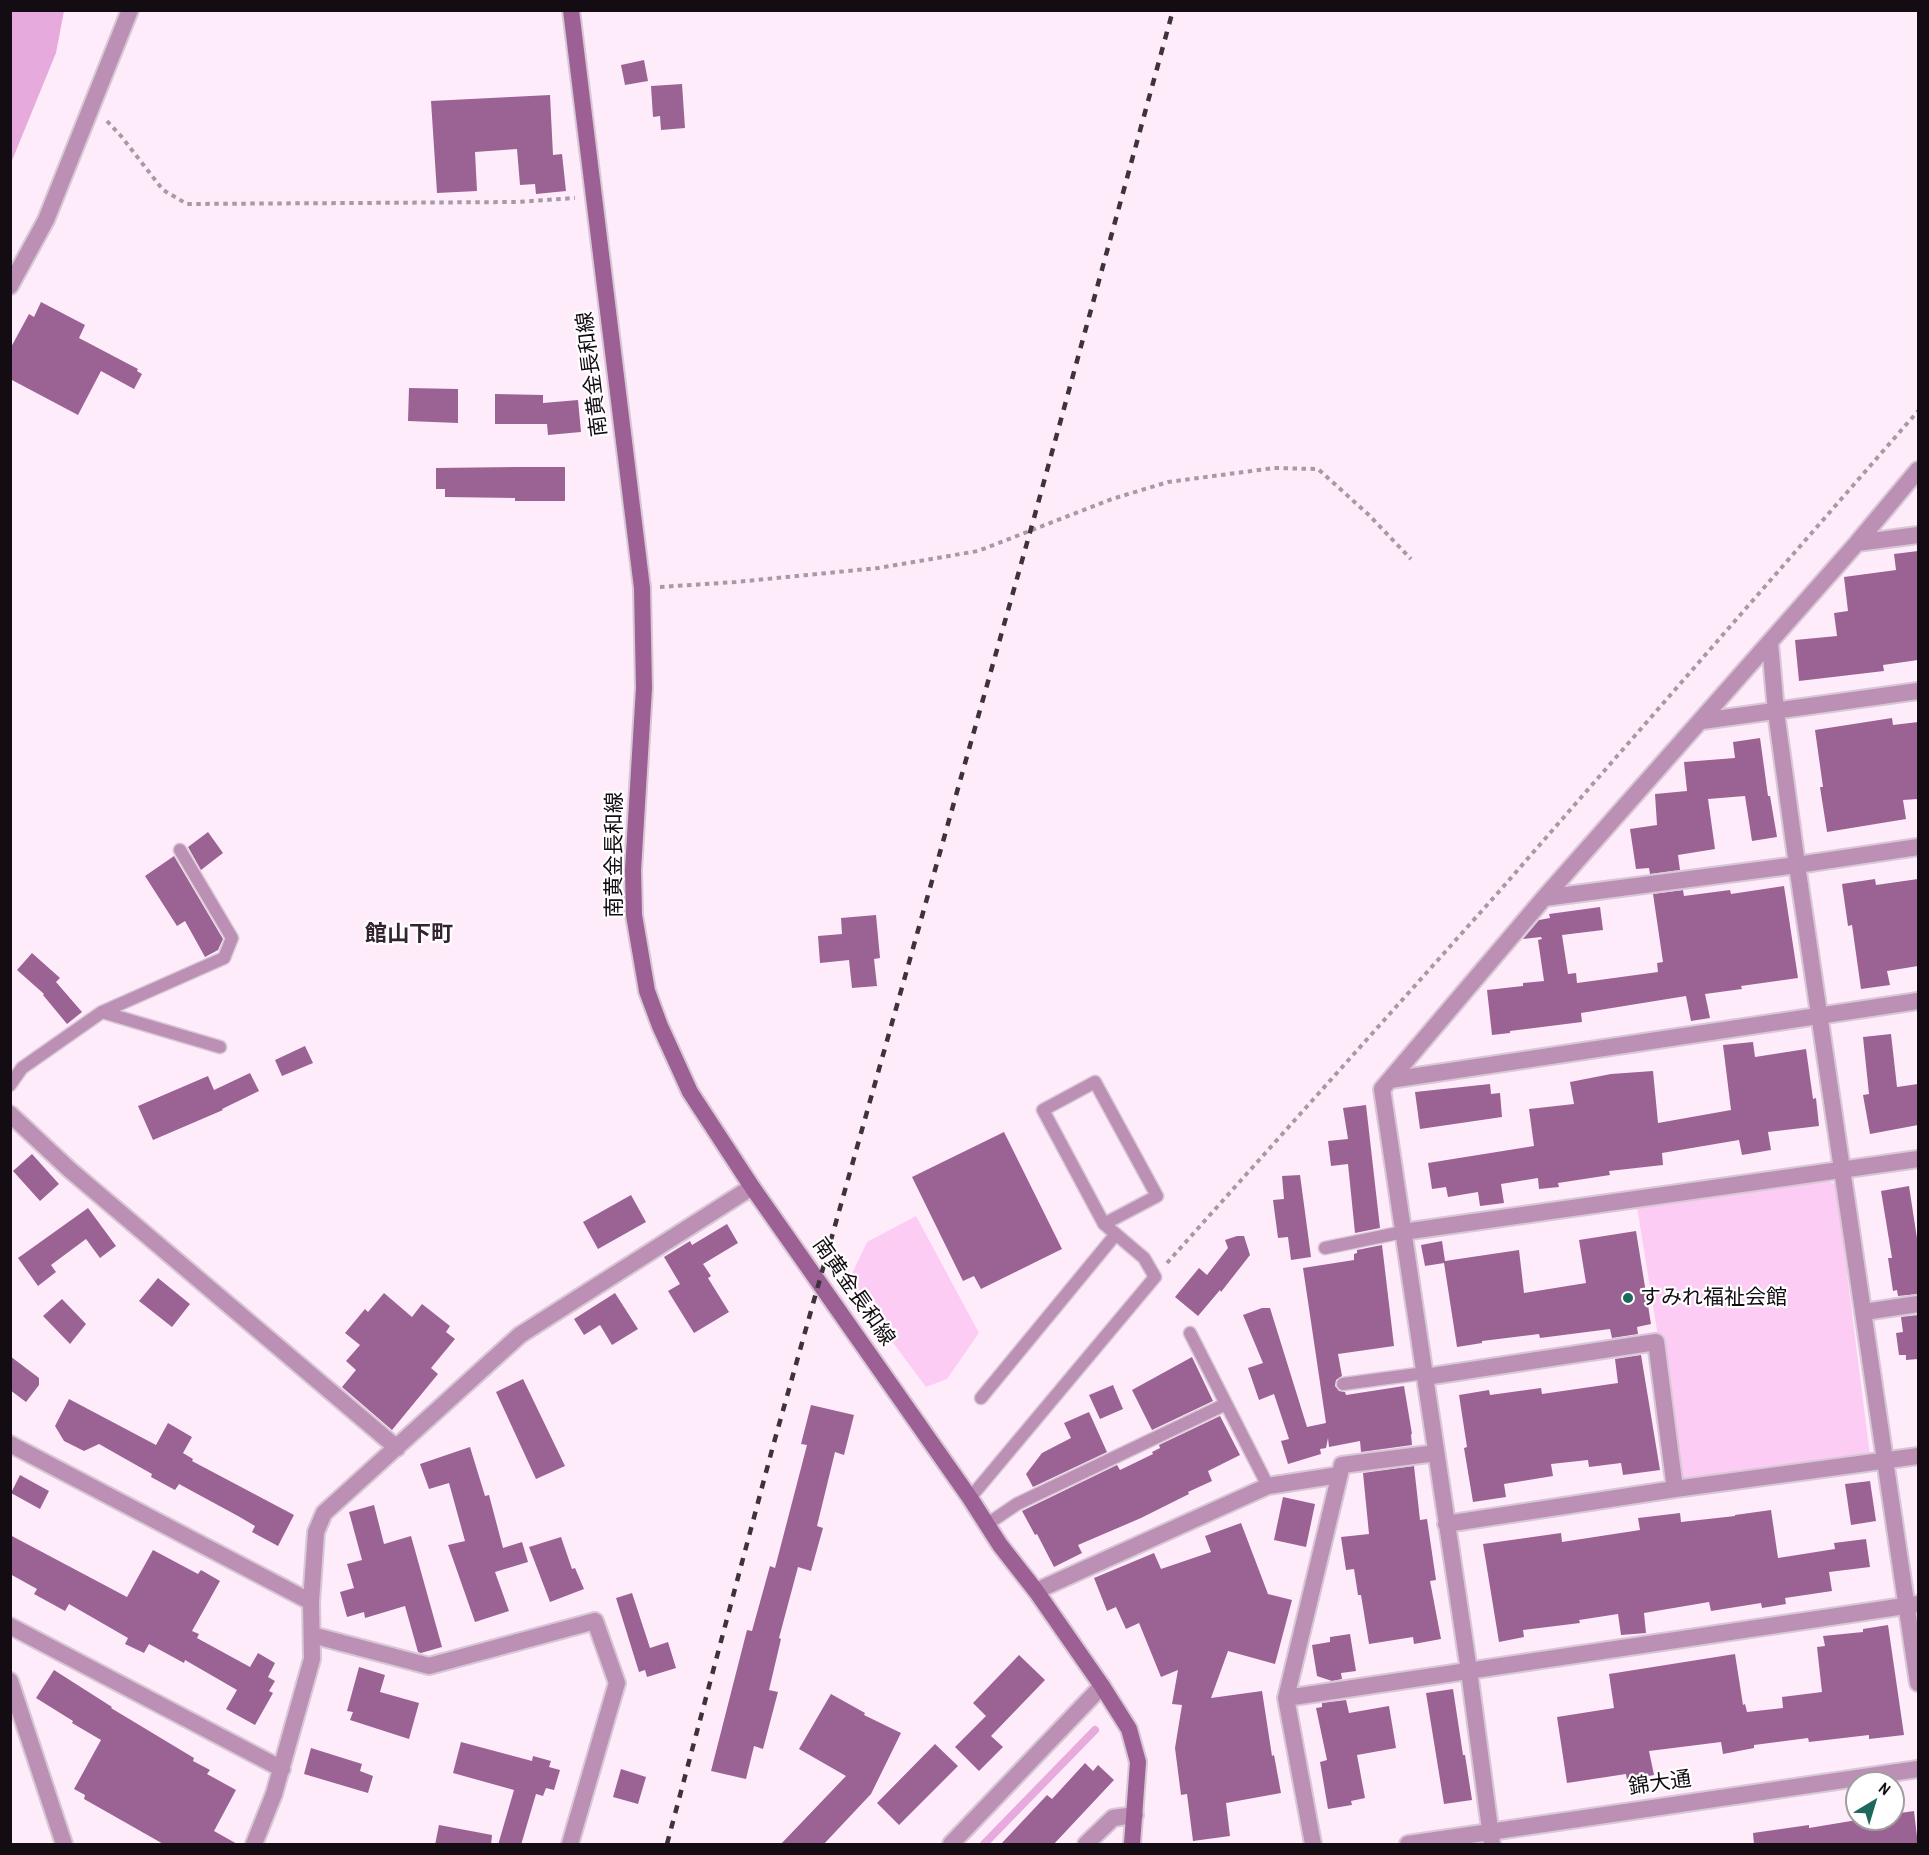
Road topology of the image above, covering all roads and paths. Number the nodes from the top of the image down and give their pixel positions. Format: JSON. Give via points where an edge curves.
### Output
{"nodes":[{"id":1,"x":130,"y":10,"type":"edge"},
{"id":2,"x":571,"y":10,"type":"edge"},
{"id":3,"x":90,"y":105,"type":"junction"},
{"id":4,"x":594,"y":197,"type":"junction"},
{"id":5,"x":10,"y":286,"type":"edge"},
{"id":6,"x":1918,"y":411,"type":"edge"},
{"id":7,"x":1918,"y":470,"type":"edge"},
{"id":8,"x":1918,"y":535,"type":"edge"},
{"id":9,"x":1857,"y":543,"type":"junction"},
{"id":10,"x":1411,"y":560,"type":"dead end"},
{"id":11,"x":642,"y":588,"type":"junction"},
{"id":12,"x":1770,"y":643,"type":"junction"},
{"id":13,"x":1918,"y":691,"type":"edge"},
{"id":14,"x":1776,"y":712,"type":"junction"},
{"id":15,"x":1702,"y":721,"type":"junction"},
{"id":16,"x":1918,"y":847,"type":"edge"},
{"id":17,"x":180,"y":850,"type":"dead end"},
{"id":18,"x":1797,"y":865,"type":"junction"},
{"id":19,"x":1544,"y":898,"type":"junction"},
{"id":20,"x":1918,"y":1001,"type":"edge"},
{"id":21,"x":102,"y":1012,"type":"junction"},
{"id":22,"x":1820,"y":1016,"type":"junction"},
{"id":23,"x":220,"y":1047,"type":"dead end"},
{"id":24,"x":1390,"y":1080,"type":"junction"},
{"id":25,"x":10,"y":1085,"type":"edge"},
{"id":26,"x":10,"y":1114,"type":"edge"},
{"id":27,"x":1918,"y":1159,"type":"edge"},
{"id":28,"x":1843,"y":1170,"type":"junction"},
{"id":29,"x":752,"y":1187,"type":"junction"},
{"id":30,"x":1104,"y":1224,"type":"junction"},
{"id":31,"x":1403,"y":1232,"type":"junction"},
{"id":32,"x":1116,"y":1234,"type":"junction"},
{"id":33,"x":1325,"y":1248,"type":"dead end"},
{"id":34,"x":1155,"y":1277,"type":"junction"},
{"id":35,"x":1918,"y":1304,"type":"edge"},
{"id":36,"x":1863,"y":1312,"type":"junction"},
{"id":37,"x":1190,"y":1333,"type":"dead end"},
{"id":38,"x":1425,"y":1375,"type":"junction"},
{"id":39,"x":1343,"y":1384,"type":"dead end"},
{"id":40,"x":981,"y":1398,"type":"dead end"},
{"id":41,"x":1226,"y":1404,"type":"junction"},
{"id":42,"x":10,"y":1444,"type":"edge"},
{"id":43,"x":397,"y":1448,"type":"junction"},
{"id":44,"x":1436,"y":1453,"type":"junction"},
{"id":45,"x":1918,"y":1456,"type":"edge"},
{"id":46,"x":1886,"y":1461,"type":"junction"},
{"id":47,"x":1339,"y":1475,"type":"junction"},
{"id":48,"x":1268,"y":1486,"type":"junction"},
{"id":49,"x":1676,"y":1489,"type":"junction"},
{"id":50,"x":970,"y":1498,"type":"junction"},
{"id":51,"x":1446,"y":1524,"type":"junction"},
{"id":52,"x":986,"y":1525,"type":"junction"},
{"id":53,"x":1036,"y":1591,"type":"junction"},
{"id":54,"x":311,"y":1602,"type":"junction"},
{"id":55,"x":1913,"y":1604,"type":"edge"},
{"id":56,"x":10,"y":1626,"type":"edge"},
{"id":57,"x":312,"y":1635,"type":"junction"},
{"id":58,"x":1469,"y":1671,"type":"junction"},
{"id":59,"x":10,"y":1681,"type":"edge"},
{"id":60,"x":1918,"y":1683,"type":"edge"},
{"id":61,"x":1102,"y":1686,"type":"junction"},
{"id":62,"x":1286,"y":1698,"type":"junction"},
{"id":63,"x":282,"y":1769,"type":"junction"},
{"id":64,"x":1918,"y":1769,"type":"edge"},
{"id":65,"x":1135,"y":1815,"type":"junction"},
{"id":66,"x":1491,"y":1838,"type":"edge"},
{"id":67,"x":64,"y":1845,"type":"edge"},
{"id":68,"x":254,"y":1845,"type":"edge"},
{"id":69,"x":570,"y":1845,"type":"edge"},
{"id":70,"x":951,"y":1845,"type":"edge"},
{"id":71,"x":1086,"y":1845,"type":"edge"},
{"id":72,"x":1132,"y":1845,"type":"edge"},
{"id":73,"x":1313,"y":1845,"type":"edge"},
{"id":74,"x":1408,"y":1845,"type":"edge"}],
"edges":[{"from":1,"to":3,"type":"street"},
{"from":2,"to":4,"type":"main road","name":"南黄金長和線"},
{"from":3,"to":4,"type":"path","via":[[121,136],[163,190],[187,204],[517,202]]},
{"from":3,"to":5,"type":"street","via":[[46,220]]},
{"from":4,"to":11,"type":"main road","name":"南黄金長和線"},
{"from":6,"to":34,"type":"path","via":[[1512,877]]},
{"from":7,"to":9,"type":"street"},
{"from":8,"to":9,"type":"street"},
{"from":9,"to":12,"type":"street"},
{"from":10,"to":11,"type":"path","via":[[1318,469],[1274,468],[1168,483],[1112,499],[978,551],[878,568]]},
{"from":11,"to":29,"type":"main road","name":"南黄金長和線","via":[[645,688],[633,870],[634,915],[647,991],[690,1092]]},
{"from":12,"to":14,"type":"street"},
{"from":12,"to":15,"type":"street"},
{"from":13,"to":14,"type":"street"},
{"from":14,"to":15,"type":"street"},
{"from":14,"to":18,"type":"street"},
{"from":15,"to":19,"type":"street"},
{"from":16,"to":18,"type":"street"},
{"from":17,"to":21,"type":"lane","via":[[232,938],[224,958]]},
{"from":18,"to":19,"type":"street"},
{"from":18,"to":22,"type":"street"},
{"from":19,"to":24,"type":"street"},
{"from":20,"to":22,"type":"street"},
{"from":21,"to":23,"type":"lane"},
{"from":21,"to":25,"type":"lane","via":[[22,1068]]},
{"from":22,"to":24,"type":"street"},
{"from":22,"to":28,"type":"street"},
{"from":24,"to":31,"type":"street","via":[[1382,1089]]},
{"from":26,"to":43,"type":"street","via":[[70,1170]]},
{"from":27,"to":28,"type":"street"},
{"from":28,"to":31,"type":"street"},
{"from":28,"to":36,"type":"street"},
{"from":29,"to":43,"type":"street","via":[[519,1335]]},
{"from":29,"to":50,"type":"main road","name":"南黄金長和線"},
{"from":30,"to":30,"type":"lane","via":[[1043,1110],[1095,1082],[1157,1196]]},
{"from":30,"to":32,"type":"lane"},
{"from":31,"to":33,"type":"lane"},
{"from":31,"to":38,"type":"street"},
{"from":32,"to":34,"type":"lane","via":[[1144,1258]]},
{"from":32,"to":40,"type":"lane"},
{"from":34,"to":50,"type":"lane"},
{"from":35,"to":36,"type":"street"},
{"from":36,"to":46,"type":"street"},
{"from":37,"to":41,"type":"lane"},
{"from":38,"to":39,"type":"lane"},
{"from":38,"to":44,"type":"street"},
{"from":38,"to":49,"type":"street","via":[[1656,1342]]},
{"from":41,"to":48,"type":"lane"},
{"from":41,"to":52,"type":"lane","via":[[1017,1504]]},
{"from":42,"to":54,"type":"street"},
{"from":43,"to":54,"type":"street","via":[[324,1513],[316,1532]]},
{"from":44,"to":47,"type":"street","via":[[1342,1465]]},
{"from":44,"to":51,"type":"street"},
{"from":45,"to":46,"type":"street"},
{"from":46,"to":49,"type":"street"},
{"from":46,"to":55,"type":"street"},
{"from":47,"to":48,"type":"street"},
{"from":47,"to":62,"type":"street"},
{"from":48,"to":53,"type":"street"},
{"from":49,"to":51,"type":"street"},
{"from":50,"to":52,"type":"main road","name":"南黄金長和線"},
{"from":51,"to":58,"type":"street"},
{"from":52,"to":53,"type":"main road","name":"南黄金長和線"},
{"from":53,"to":61,"type":"main road","name":"南黄金長和線"},
{"from":54,"to":57,"type":"street"},
{"from":55,"to":58,"type":"street"},
{"from":55,"to":60,"type":"street"},
{"from":56,"to":63,"type":"street"},
{"from":57,"to":63,"type":"street","via":[[312,1659]]},
{"from":57,"to":69,"type":"street","via":[[429,1666],[595,1621],[617,1683]]},
{"from":58,"to":62,"type":"street"},
{"from":58,"to":66,"type":"street"},
{"from":59,"to":67,"type":"street"},
{"from":61,"to":65,"type":"main road","name":"南黄金長和線","via":[[1129,1729],[1138,1762]]},
{"from":61,"to":70,"type":"street"},
{"from":62,"to":73,"type":"street"},
{"from":63,"to":68,"type":"street"},
{"from":64,"to":66,"type":"street","name":"錦大通"},
{"from":65,"to":71,"type":"street","via":[[1113,1818]]},
{"from":65,"to":72,"type":"main road","name":"南黄金長和線"},
{"from":66,"to":74,"type":"street","name":"錦大通"}]}
